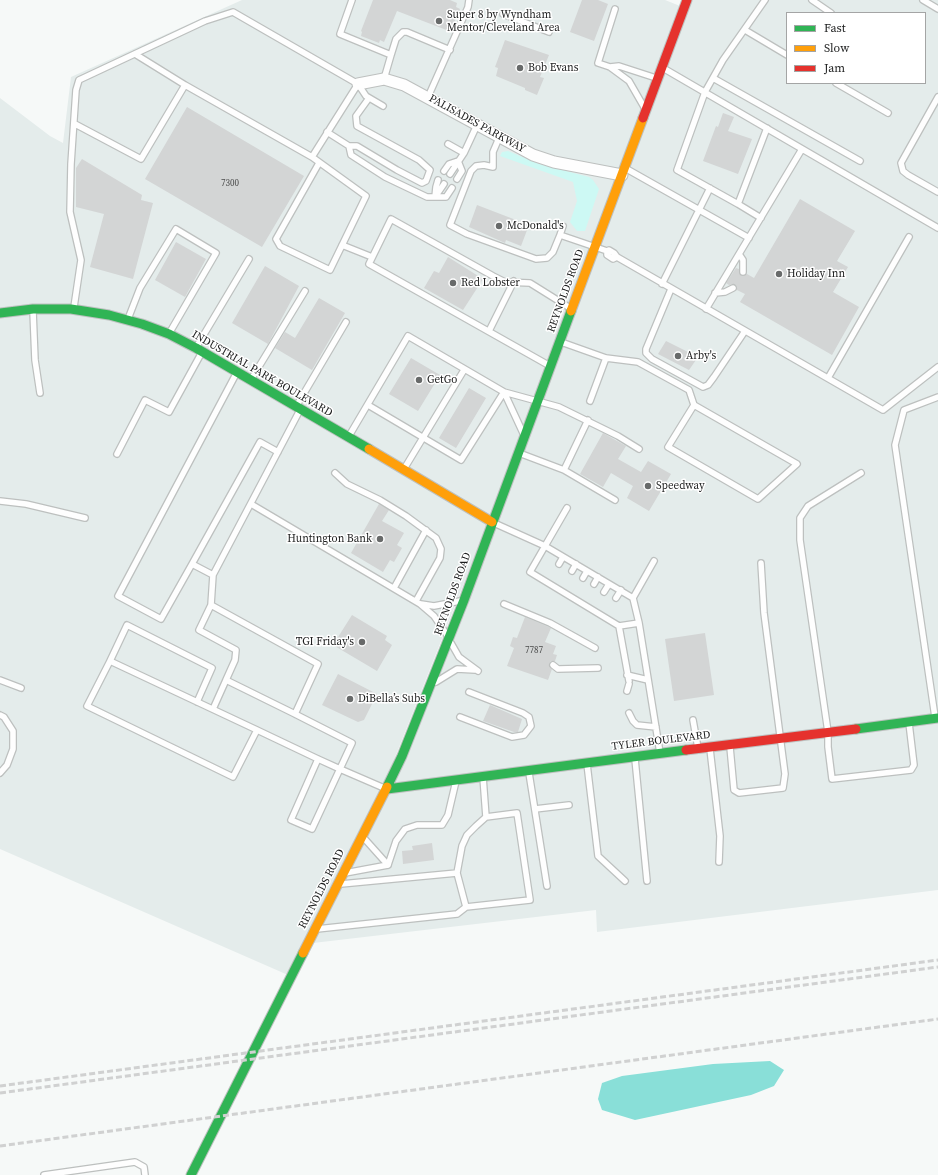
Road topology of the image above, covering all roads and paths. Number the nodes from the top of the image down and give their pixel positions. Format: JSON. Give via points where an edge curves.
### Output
{"nodes":[{"id":1,"x":352,"y":0,"type":"edge"},
{"id":2,"x":468,"y":0,"type":"edge"},
{"id":3,"x":687,"y":0,"type":"edge"},
{"id":4,"x":765,"y":0,"type":"edge"},
{"id":5,"x":812,"y":0,"type":"edge"},
{"id":6,"x":923,"y":0,"type":"edge"},
{"id":7,"x":616,"y":9,"type":"dead end"},
{"id":8,"x":938,"y":9,"type":"edge"},
{"id":9,"x":830,"y":12,"type":"edge"},
{"id":10,"x":502,"y":14,"type":"dead end"},
{"id":11,"x":745,"y":30,"type":"junction"},
{"id":12,"x":549,"y":32,"type":"dead end"},
{"id":13,"x":450,"y":50,"type":"junction"},
{"id":14,"x":135,"y":54,"type":"junction"},
{"id":15,"x":786,"y":54,"type":"edge"},
{"id":16,"x":391,"y":55,"type":"junction"},
{"id":17,"x":610,"y":67,"type":"junction"},
{"id":18,"x":662,"y":67,"type":"junction"},
{"id":19,"x":713,"y":78,"type":"junction"},
{"id":20,"x":384,"y":79,"type":"junction"},
{"id":21,"x":658,"y":79,"type":"junction"},
{"id":22,"x":358,"y":84,"type":"junction"},
{"id":23,"x":838,"y":84,"type":"edge"},
{"id":24,"x":185,"y":85,"type":"junction"},
{"id":25,"x":705,"y":92,"type":"junction"},
{"id":26,"x":428,"y":97,"type":"junction"},
{"id":27,"x":938,"y":97,"type":"edge"},
{"id":28,"x":369,"y":98,"type":"junction"},
{"id":29,"x":383,"y":106,"type":"dead end"},
{"id":30,"x":646,"y":111,"type":"junction"},
{"id":31,"x":888,"y":114,"type":"dead end"},
{"id":32,"x":75,"y":124,"type":"junction"},
{"id":33,"x":477,"y":125,"type":"junction"},
{"id":34,"x":767,"y":128,"type":"junction"},
{"id":35,"x":327,"y":132,"type":"junction"},
{"id":36,"x":499,"y":138,"type":"junction"},
{"id":37,"x":448,"y":144,"type":"dead end"},
{"id":38,"x":348,"y":146,"type":"junction"},
{"id":39,"x":802,"y":149,"type":"junction"},
{"id":40,"x":464,"y":152,"type":"junction"},
{"id":41,"x":312,"y":157,"type":"junction"},
{"id":42,"x":458,"y":161,"type":"junction"},
{"id":43,"x":860,"y":161,"type":"dead end"},
{"id":44,"x":318,"y":163,"type":"junction"},
{"id":45,"x":444,"y":171,"type":"dead end"},
{"id":46,"x":624,"y":172,"type":"junction"},
{"id":47,"x":450,"y":174,"type":"dead end"},
{"id":48,"x":457,"y":179,"type":"dead end"},
{"id":49,"x":438,"y":180,"type":"dead end"},
{"id":50,"x":444,"y":184,"type":"dead end"},
{"id":51,"x":452,"y":188,"type":"dead end"},
{"id":52,"x":710,"y":188,"type":"junction"},
{"id":53,"x":938,"y":192,"type":"edge"},
{"id":54,"x":435,"y":197,"type":"junction"},
{"id":55,"x":738,"y":204,"type":"junction"},
{"id":56,"x":699,"y":209,"type":"junction"},
{"id":57,"x":761,"y":218,"type":"junction"},
{"id":58,"x":563,"y":226,"type":"dead end"},
{"id":59,"x":938,"y":228,"type":"edge"},
{"id":60,"x":560,"y":235,"type":"junction"},
{"id":61,"x":909,"y":237,"type":"dead end"},
{"id":62,"x":749,"y":238,"type":"junction"},
{"id":63,"x":342,"y":245,"type":"junction"},
{"id":64,"x":596,"y":247,"type":"junction"},
{"id":65,"x":739,"y":254,"type":"junction"},
{"id":66,"x":372,"y":257,"type":"junction"},
{"id":67,"x":249,"y":259,"type":"dead end"},
{"id":68,"x":743,"y":272,"type":"dead end"},
{"id":69,"x":514,"y":281,"type":"junction"},
{"id":70,"x":662,"y":284,"type":"junction"},
{"id":71,"x":671,"y":288,"type":"junction"},
{"id":72,"x":733,"y":288,"type":"dead end"},
{"id":73,"x":305,"y":291,"type":"dead end"},
{"id":74,"x":715,"y":294,"type":"junction"},
{"id":75,"x":706,"y":308,"type":"junction"},
{"id":76,"x":33,"y":309,"type":"junction"},
{"id":77,"x":74,"y":310,"type":"junction"},
{"id":78,"x":572,"y":310,"type":"junction"},
{"id":79,"x":0,"y":313,"type":"edge"},
{"id":80,"x":128,"y":320,"type":"junction"},
{"id":81,"x":346,"y":322,"type":"dead end"},
{"id":82,"x":489,"y":331,"type":"junction"},
{"id":83,"x":745,"y":331,"type":"junction"},
{"id":84,"x":169,"y":334,"type":"junction"},
{"id":85,"x":560,"y":342,"type":"junction"},
{"id":86,"x":199,"y":350,"type":"junction"},
{"id":87,"x":606,"y":358,"type":"junction"},
{"id":88,"x":551,"y":366,"type":"junction"},
{"id":89,"x":938,"y":366,"type":"edge"},
{"id":90,"x":464,"y":370,"type":"junction"},
{"id":91,"x":237,"y":372,"type":"junction"},
{"id":92,"x":828,"y":378,"type":"junction"},
{"id":93,"x":250,"y":380,"type":"junction"},
{"id":94,"x":504,"y":392,"type":"junction"},
{"id":95,"x":40,"y":393,"type":"dead end"},
{"id":96,"x":938,"y":397,"type":"edge"},
{"id":97,"x":590,"y":401,"type":"dead end"},
{"id":98,"x":538,"y":402,"type":"junction"},
{"id":99,"x":368,"y":405,"type":"junction"},
{"id":100,"x":694,"y":405,"type":"junction"},
{"id":101,"x":298,"y":409,"type":"junction"},
{"id":102,"x":588,"y":420,"type":"junction"},
{"id":103,"x":525,"y":436,"type":"junction"},
{"id":104,"x":423,"y":437,"type":"junction"},
{"id":105,"x":348,"y":438,"type":"junction"},
{"id":106,"x":639,"y":449,"type":"dead end"},
{"id":107,"x":278,"y":452,"type":"junction"},
{"id":108,"x":519,"y":453,"type":"junction"},
{"id":109,"x":117,"y":454,"type":"dead end"},
{"id":110,"x":564,"y":470,"type":"junction"},
{"id":111,"x":403,"y":471,"type":"junction"},
{"id":112,"x":335,"y":473,"type":"dead end"},
{"id":113,"x":861,"y":473,"type":"dead end"},
{"id":114,"x":615,"y":500,"type":"dead end"},
{"id":115,"x":0,"y":501,"type":"edge"},
{"id":116,"x":251,"y":504,"type":"junction"},
{"id":117,"x":567,"y":508,"type":"dead end"},
{"id":118,"x":85,"y":518,"type":"dead end"},
{"id":119,"x":492,"y":522,"type":"junction"},
{"id":120,"x":426,"y":530,"type":"junction"},
{"id":121,"x":545,"y":546,"type":"junction"},
{"id":122,"x":563,"y":557,"type":"junction"},
{"id":123,"x":654,"y":561,"type":"dead end"},
{"id":124,"x":761,"y":563,"type":"dead end"},
{"id":125,"x":192,"y":564,"type":"junction"},
{"id":126,"x":559,"y":564,"type":"dead end"},
{"id":127,"x":576,"y":564,"type":"junction"},
{"id":128,"x":572,"y":571,"type":"dead end"},
{"id":129,"x":587,"y":571,"type":"junction"},
{"id":130,"x":213,"y":575,"type":"junction"},
{"id":131,"x":552,"y":577,"type":"dead end"},
{"id":132,"x":598,"y":577,"type":"junction"},
{"id":133,"x":583,"y":578,"type":"dead end"},
{"id":134,"x":548,"y":583,"type":"junction"},
{"id":135,"x":594,"y":584,"type":"dead end"},
{"id":136,"x":609,"y":584,"type":"junction"},
{"id":137,"x":394,"y":588,"type":"junction"},
{"id":138,"x":621,"y":590,"type":"junction"},
{"id":139,"x":604,"y":592,"type":"dead end"},
{"id":140,"x":616,"y":598,"type":"dead end"},
{"id":141,"x":633,"y":598,"type":"junction"},
{"id":142,"x":464,"y":600,"type":"junction"},
{"id":143,"x":418,"y":603,"type":"junction"},
{"id":144,"x":504,"y":604,"type":"dead end"},
{"id":145,"x":211,"y":605,"type":"junction"},
{"id":146,"x":608,"y":612,"type":"dead end"},
{"id":147,"x":605,"y":617,"type":"junction"},
{"id":148,"x":638,"y":623,"type":"junction"},
{"id":149,"x":620,"y":626,"type":"junction"},
{"id":150,"x":449,"y":639,"type":"junction"},
{"id":151,"x":595,"y":648,"type":"dead end"},
{"id":152,"x":110,"y":661,"type":"junction"},
{"id":153,"x":554,"y":665,"type":"dead end"},
{"id":154,"x":598,"y":668,"type":"dead end"},
{"id":155,"x":627,"y":675,"type":"junction"},
{"id":156,"x":0,"y":680,"type":"edge"},
{"id":157,"x":226,"y":680,"type":"junction"},
{"id":158,"x":648,"y":680,"type":"junction"},
{"id":159,"x":21,"y":688,"type":"dead end"},
{"id":160,"x":430,"y":688,"type":"junction"},
{"id":161,"x":627,"y":691,"type":"dead end"},
{"id":162,"x":470,"y":692,"type":"dead end"},
{"id":163,"x":197,"y":702,"type":"junction"},
{"id":164,"x":213,"y":709,"type":"junction"},
{"id":165,"x":629,"y":713,"type":"dead end"},
{"id":166,"x":295,"y":714,"type":"junction"},
{"id":167,"x":0,"y":715,"type":"edge"},
{"id":168,"x":460,"y":717,"type":"dead end"},
{"id":169,"x":937,"y":718,"type":"edge"},
{"id":170,"x":693,"y":720,"type":"dead end"},
{"id":171,"x":908,"y":721,"type":"junction"},
{"id":172,"x":656,"y":727,"type":"junction"},
{"id":173,"x":257,"y":730,"type":"junction"},
{"id":174,"x":828,"y":732,"type":"junction"},
{"id":175,"x":780,"y":738,"type":"junction"},
{"id":176,"x":730,"y":744,"type":"junction"},
{"id":177,"x":710,"y":747,"type":"junction"},
{"id":178,"x":698,"y":749,"type":"junction"},
{"id":179,"x":660,"y":754,"type":"junction"},
{"id":180,"x":634,"y":757,"type":"junction"},
{"id":181,"x":318,"y":759,"type":"junction"},
{"id":182,"x":587,"y":763,"type":"junction"},
{"id":183,"x":340,"y":769,"type":"junction"},
{"id":184,"x":529,"y":770,"type":"junction"},
{"id":185,"x":0,"y":773,"type":"edge"},
{"id":186,"x":482,"y":776,"type":"junction"},
{"id":187,"x":456,"y":780,"type":"junction"},
{"id":188,"x":386,"y":789,"type":"junction"},
{"id":189,"x":569,"y":805,"type":"dead end"},
{"id":190,"x":535,"y":809,"type":"junction"},
{"id":191,"x":486,"y":817,"type":"junction"},
{"id":192,"x":362,"y":836,"type":"junction"},
{"id":193,"x":719,"y":862,"type":"dead end"},
{"id":194,"x":388,"y":865,"type":"junction"},
{"id":195,"x":457,"y":873,"type":"junction"},
{"id":196,"x":343,"y":874,"type":"junction"},
{"id":197,"x":626,"y":881,"type":"dead end"},
{"id":198,"x":647,"y":881,"type":"dead end"},
{"id":199,"x":338,"y":884,"type":"junction"},
{"id":200,"x":547,"y":886,"type":"dead end"},
{"id":201,"x":466,"y":907,"type":"junction"},
{"id":202,"x":315,"y":929,"type":"junction"},
{"id":203,"x":44,"y":1175,"type":"edge"},
{"id":204,"x":146,"y":1175,"type":"edge"},
{"id":205,"x":191,"y":1175,"type":"edge"}],
"edges":[{"from":1,"to":16,"type":"lane","via":[[340,34]]},
{"from":2,"to":13,"type":"lane","via":[[468,7]]},
{"from":3,"to":18,"type":"main road","name":"REYNOLDS ROAD"},
{"from":4,"to":11,"type":"lane"},
{"from":5,"to":9,"type":"lane"},
{"from":6,"to":8,"type":"lane"},
{"from":7,"to":17,"type":"lane","via":[[598,63]]},
{"from":10,"to":12,"type":"lane"},
{"from":11,"to":15,"type":"lane"},
{"from":11,"to":19,"type":"lane"},
{"from":13,"to":16,"type":"lane","via":[[403,32],[396,39]]},
{"from":13,"to":26,"type":"lane"},
{"from":14,"to":22,"type":"lane","via":[[205,21],[233,12]]},
{"from":14,"to":24,"type":"lane"},
{"from":14,"to":32,"type":"lane","via":[[79,80],[76,90]]},
{"from":16,"to":20,"type":"lane"},
{"from":17,"to":21,"type":"lane","via":[[619,66]]},
{"from":17,"to":30,"type":"lane","via":[[629,81]]},
{"from":18,"to":21,"type":"main road","name":"REYNOLDS ROAD"},
{"from":18,"to":25,"type":"lane"},
{"from":19,"to":25,"type":"lane"},
{"from":19,"to":43,"type":"lane"},
{"from":20,"to":22,"type":"street","name":"PALISADES PARKWAY"},
{"from":20,"to":26,"type":"street","name":"PALISADES PARKWAY","via":[[404,85]]},
{"from":21,"to":30,"type":"main road","name":"REYNOLDS ROAD"},
{"from":22,"to":28,"type":"lane"},
{"from":22,"to":35,"type":"lane"},
{"from":23,"to":31,"type":"lane"},
{"from":24,"to":32,"type":"lane","via":[[141,158]]},
{"from":24,"to":41,"type":"lane"},
{"from":25,"to":34,"type":"lane"},
{"from":25,"to":52,"type":"lane","via":[[677,170]]},
{"from":26,"to":33,"type":"street","name":"PALISADES PARKWAY"},
{"from":27,"to":53,"type":"lane","via":[[901,163],[903,171],[908,175]]},
{"from":28,"to":29,"type":"lane"},
{"from":28,"to":38,"type":"lane","via":[[356,116],[357,126],[419,160],[430,170],[429,176],[422,183],[357,146]]},
{"from":30,"to":46,"type":"main road","name":"REYNOLDS ROAD"},
{"from":32,"to":77,"type":"lane","via":[[70,212],[81,260]]},
{"from":33,"to":36,"type":"street","name":"PALISADES PARKWAY"},
{"from":33,"to":40,"type":"lane"},
{"from":34,"to":39,"type":"lane"},
{"from":34,"to":55,"type":"lane"},
{"from":35,"to":38,"type":"lane"},
{"from":35,"to":41,"type":"lane"},
{"from":36,"to":46,"type":"street","name":"PALISADES PARKWAY","via":[[554,162]]},
{"from":36,"to":60,"type":"lane","via":[[494,152],[493,167],[476,166],[471,170],[450,225],[467,234],[536,259],[547,258],[553,252]]},
{"from":37,"to":40,"type":"lane"},
{"from":38,"to":54,"type":"lane","via":[[351,155],[385,177],[427,197]]},
{"from":39,"to":57,"type":"lane"},
{"from":39,"to":59,"type":"lane"},
{"from":40,"to":42,"type":"lane"},
{"from":41,"to":44,"type":"lane"},
{"from":42,"to":45,"type":"lane","via":[[449,164]]},
{"from":42,"to":47,"type":"lane"},
{"from":42,"to":48,"type":"lane","via":[[462,171]]},
{"from":44,"to":63,"type":"lane","via":[[366,196]]},
{"from":44,"to":63,"type":"lane","via":[[276,239],[280,246],[330,270]]},
{"from":46,"to":56,"type":"lane"},
{"from":46,"to":64,"type":"main road","name":"REYNOLDS ROAD"},
{"from":49,"to":54,"type":"lane"},
{"from":50,"to":54,"type":"lane"},
{"from":51,"to":54,"type":"lane","via":[[446,196]]},
{"from":52,"to":55,"type":"lane"},
{"from":52,"to":56,"type":"lane"},
{"from":55,"to":57,"type":"lane"},
{"from":56,"to":62,"type":"lane"},
{"from":56,"to":70,"type":"lane"},
{"from":57,"to":62,"type":"lane"},
{"from":58,"to":60,"type":"lane"},
{"from":60,"to":64,"type":"lane"},
{"from":61,"to":92,"type":"lane"},
{"from":62,"to":65,"type":"lane"},
{"from":63,"to":66,"type":"lane"},
{"from":64,"to":70,"type":"lane","via":[[607,251],[607,255],[612,259],[617,257]]},
{"from":64,"to":78,"type":"main road","name":"REYNOLDS ROAD"},
{"from":65,"to":68,"type":"lane","via":[[743,260]]},
{"from":65,"to":74,"type":"lane"},
{"from":66,"to":69,"type":"lane","via":[[391,219],[505,282]]},
{"from":66,"to":82,"type":"lane","via":[[369,264]]},
{"from":67,"to":86,"type":"lane"},
{"from":69,"to":78,"type":"lane","via":[[530,283]]},
{"from":69,"to":82,"type":"lane"},
{"from":70,"to":71,"type":"lane"},
{"from":71,"to":75,"type":"lane"},
{"from":71,"to":83,"type":"lane","via":[[646,349],[646,353],[652,359],[703,387],[708,385]]},
{"from":72,"to":74,"type":"lane"},
{"from":73,"to":93,"type":"lane"},
{"from":74,"to":75,"type":"lane"},
{"from":75,"to":83,"type":"lane"},
{"from":76,"to":77,"type":"main road","name":"INDUSTRIAL PARK BOULEVARD"},
{"from":76,"to":79,"type":"main road","name":"INDUSTRIAL PARK BOULEVARD"},
{"from":76,"to":95,"type":"lane","via":[[35,360]]},
{"from":77,"to":80,"type":"main road","name":"INDUSTRIAL PARK BOULEVARD"},
{"from":78,"to":85,"type":"main road","name":"REYNOLDS ROAD"},
{"from":80,"to":84,"type":"main road","name":"INDUSTRIAL PARK BOULEVARD"},
{"from":80,"to":84,"type":"lane","via":[[140,288],[176,228],[216,253]]},
{"from":81,"to":101,"type":"lane"},
{"from":82,"to":88,"type":"lane"},
{"from":83,"to":92,"type":"lane"},
{"from":84,"to":86,"type":"main road","name":"INDUSTRIAL PARK BOULEVARD"},
{"from":85,"to":87,"type":"lane"},
{"from":85,"to":88,"type":"main road","name":"REYNOLDS ROAD"},
{"from":86,"to":91,"type":"main road","name":"INDUSTRIAL PARK BOULEVARD"},
{"from":86,"to":109,"type":"lane","via":[[168,412],[145,400]]},
{"from":87,"to":97,"type":"lane"},
{"from":87,"to":100,"type":"lane","via":[[638,362],[689,390]]},
{"from":88,"to":98,"type":"main road","name":"REYNOLDS ROAD"},
{"from":89,"to":92,"type":"lane","via":[[883,410]]},
{"from":90,"to":94,"type":"lane"},
{"from":90,"to":99,"type":"lane","via":[[408,336]]},
{"from":90,"to":104,"type":"lane"},
{"from":91,"to":93,"type":"main road","name":"INDUSTRIAL PARK BOULEVARD"},
{"from":91,"to":125,"type":"lane","via":[[118,596],[161,619]]},
{"from":93,"to":101,"type":"main road","name":"INDUSTRIAL PARK BOULEVARD"},
{"from":94,"to":98,"type":"lane"},
{"from":94,"to":103,"type":"lane"},
{"from":94,"to":104,"type":"lane","via":[[461,460]]},
{"from":96,"to":169,"type":"lane","via":[[904,410],[895,445]]},
{"from":98,"to":102,"type":"lane","via":[[559,407]]},
{"from":98,"to":103,"type":"main road","name":"REYNOLDS ROAD"},
{"from":99,"to":104,"type":"lane"},
{"from":99,"to":105,"type":"lane"},
{"from":100,"to":100,"type":"lane","via":[[668,447],[758,499],[797,464]]},
{"from":101,"to":105,"type":"main road","name":"INDUSTRIAL PARK BOULEVARD"},
{"from":101,"to":107,"type":"lane"},
{"from":102,"to":106,"type":"lane"},
{"from":102,"to":110,"type":"lane"},
{"from":103,"to":108,"type":"main road","name":"REYNOLDS ROAD"},
{"from":104,"to":111,"type":"lane"},
{"from":105,"to":111,"type":"main road","name":"INDUSTRIAL PARK BOULEVARD"},
{"from":107,"to":116,"type":"lane"},
{"from":107,"to":125,"type":"lane","via":[[260,442]]},
{"from":108,"to":110,"type":"lane"},
{"from":108,"to":119,"type":"main road","name":"REYNOLDS ROAD"},
{"from":110,"to":114,"type":"lane"},
{"from":111,"to":119,"type":"main road","name":"INDUSTRIAL PARK BOULEVARD"},
{"from":112,"to":120,"type":"lane","via":[[347,484],[380,500]]},
{"from":113,"to":174,"type":"lane","via":[[808,506],[800,518],[800,540]]},
{"from":115,"to":118,"type":"lane","via":[[26,504]]},
{"from":116,"to":130,"type":"lane"},
{"from":116,"to":137,"type":"lane"},
{"from":117,"to":121,"type":"lane"},
{"from":119,"to":121,"type":"lane"},
{"from":119,"to":142,"type":"main road","name":"REYNOLDS ROAD"},
{"from":120,"to":137,"type":"lane"},
{"from":120,"to":143,"type":"lane","via":[[439,544],[440,558]]},
{"from":121,"to":122,"type":"lane"},
{"from":121,"to":134,"type":"lane","via":[[530,572]]},
{"from":122,"to":126,"type":"lane"},
{"from":122,"to":127,"type":"lane"},
{"from":123,"to":141,"type":"lane"},
{"from":124,"to":175,"type":"lane","via":[[764,613]]},
{"from":125,"to":130,"type":"lane"},
{"from":127,"to":128,"type":"lane"},
{"from":127,"to":129,"type":"lane"},
{"from":129,"to":132,"type":"lane"},
{"from":129,"to":133,"type":"lane"},
{"from":130,"to":145,"type":"lane"},
{"from":131,"to":134,"type":"lane"},
{"from":132,"to":135,"type":"lane"},
{"from":132,"to":136,"type":"lane"},
{"from":134,"to":147,"type":"lane","via":[[561,588]]},
{"from":136,"to":138,"type":"lane"},
{"from":136,"to":139,"type":"lane"},
{"from":137,"to":143,"type":"lane"},
{"from":138,"to":140,"type":"lane"},
{"from":138,"to":141,"type":"lane"},
{"from":141,"to":148,"type":"lane"},
{"from":142,"to":143,"type":"lane","via":[[434,606]]},
{"from":142,"to":150,"type":"main road","name":"REYNOLDS ROAD"},
{"from":143,"to":150,"type":"lane","via":[[434,616]]},
{"from":144,"to":151,"type":"lane","via":[[550,623]]},
{"from":145,"to":157,"type":"lane","via":[[199,630],[236,650],[235,660]]},
{"from":145,"to":166,"type":"lane","via":[[318,664]]},
{"from":146,"to":147,"type":"lane"},
{"from":147,"to":149,"type":"lane"},
{"from":148,"to":149,"type":"lane"},
{"from":148,"to":158,"type":"lane"},
{"from":149,"to":155,"type":"lane"},
{"from":150,"to":160,"type":"main road","name":"REYNOLDS ROAD"},
{"from":150,"to":160,"type":"lane","via":[[458,657],[478,671],[457,669]]},
{"from":152,"to":163,"type":"lane"},
{"from":152,"to":163,"type":"lane","via":[[127,625],[212,668]]},
{"from":152,"to":173,"type":"lane","via":[[87,706],[233,777]]},
{"from":153,"to":154,"type":"lane","via":[[558,669]]},
{"from":155,"to":158,"type":"lane"},
{"from":155,"to":161,"type":"lane"},
{"from":156,"to":159,"type":"lane"},
{"from":157,"to":164,"type":"lane"},
{"from":157,"to":166,"type":"lane"},
{"from":158,"to":172,"type":"lane"},
{"from":160,"to":188,"type":"main road","name":"REYNOLDS ROAD"},
{"from":162,"to":168,"type":"lane","via":[[523,713],[529,717],[531,726],[524,735],[512,736]]},
{"from":163,"to":164,"type":"lane"},
{"from":164,"to":173,"type":"lane"},
{"from":165,"to":172,"type":"lane","via":[[637,725]]},
{"from":166,"to":183,"type":"lane","via":[[352,743]]},
{"from":167,"to":185,"type":"lane","via":[[12,731],[13,749],[7,765]]},
{"from":169,"to":171,"type":"main road","name":"TYLER BOULEVARD"},
{"from":170,"to":178,"type":"lane"},
{"from":171,"to":174,"type":"main road","name":"TYLER BOULEVARD"},
{"from":171,"to":174,"type":"lane","via":[[914,765],[911,770],[832,779]]},
{"from":172,"to":179,"type":"lane"},
{"from":173,"to":181,"type":"lane"},
{"from":174,"to":175,"type":"main road","name":"TYLER BOULEVARD"},
{"from":175,"to":176,"type":"main road","name":"TYLER BOULEVARD"},
{"from":175,"to":176,"type":"lane","via":[[785,774],[783,788],[776,789],[739,793],[734,790]]},
{"from":176,"to":177,"type":"main road","name":"TYLER BOULEVARD"},
{"from":177,"to":178,"type":"main road","name":"TYLER BOULEVARD"},
{"from":177,"to":193,"type":"lane","via":[[720,836]]},
{"from":178,"to":179,"type":"main road","name":"TYLER BOULEVARD"},
{"from":179,"to":180,"type":"main road","name":"TYLER BOULEVARD"},
{"from":180,"to":182,"type":"main road","name":"TYLER BOULEVARD"},
{"from":180,"to":198,"type":"lane"},
{"from":181,"to":183,"type":"lane"},
{"from":181,"to":183,"type":"lane","via":[[291,820],[312,829]]},
{"from":182,"to":184,"type":"main road","name":"TYLER BOULEVARD"},
{"from":182,"to":197,"type":"lane","via":[[598,856]]},
{"from":183,"to":188,"type":"lane"},
{"from":184,"to":186,"type":"main road","name":"TYLER BOULEVARD"},
{"from":184,"to":190,"type":"lane"},
{"from":186,"to":187,"type":"main road","name":"TYLER BOULEVARD"},
{"from":186,"to":191,"type":"lane"},
{"from":187,"to":188,"type":"main road","name":"TYLER BOULEVARD"},
{"from":187,"to":194,"type":"lane","via":[[448,816],[442,824],[405,828],[396,841]]},
{"from":188,"to":192,"type":"main road","name":"REYNOLDS ROAD"},
{"from":189,"to":190,"type":"lane"},
{"from":190,"to":200,"type":"lane"},
{"from":191,"to":195,"type":"lane","via":[[467,834]]},
{"from":191,"to":201,"type":"lane","via":[[517,813],[530,900]]},
{"from":192,"to":194,"type":"lane"},
{"from":192,"to":196,"type":"main road","name":"REYNOLDS ROAD"},
{"from":194,"to":196,"type":"lane"},
{"from":195,"to":199,"type":"lane"},
{"from":195,"to":201,"type":"lane"},
{"from":196,"to":199,"type":"main road","name":"REYNOLDS ROAD"},
{"from":199,"to":202,"type":"main road","name":"REYNOLDS ROAD"},
{"from":201,"to":202,"type":"lane","via":[[457,914]]},
{"from":202,"to":205,"type":"main road","name":"REYNOLDS ROAD"},
{"from":203,"to":204,"type":"lane","via":[[136,1162],[144,1167]]}]}
